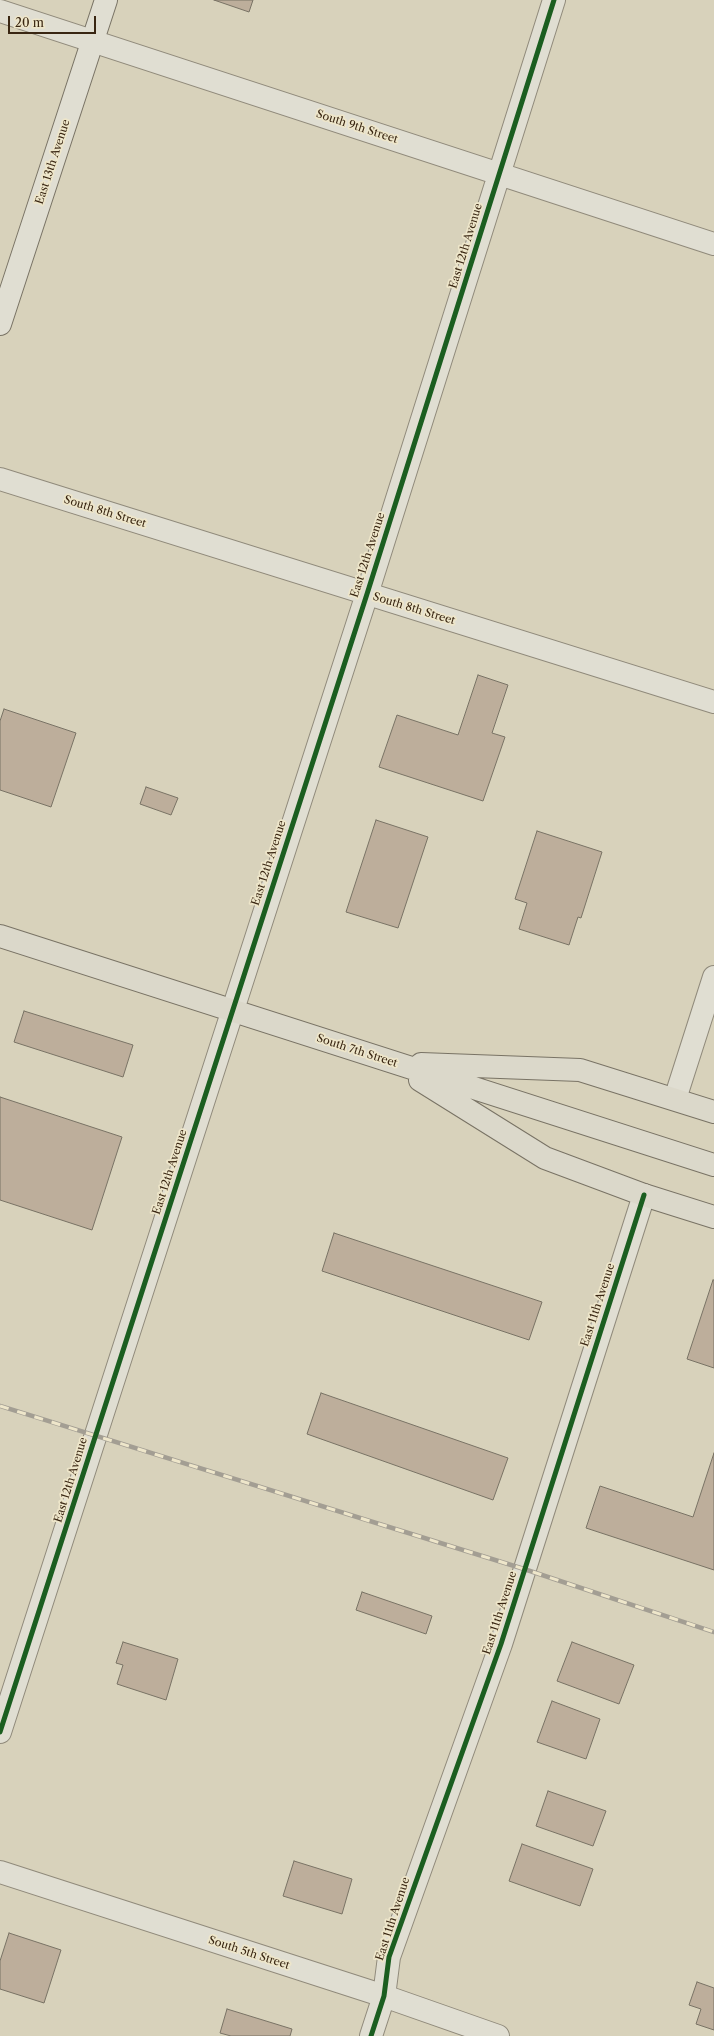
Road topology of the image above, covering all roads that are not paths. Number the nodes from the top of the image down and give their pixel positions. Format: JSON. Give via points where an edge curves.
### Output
{"nodes":[{"id":1,"x":106,"y":0,"type":"edge"},
{"id":2,"x":554,"y":0,"type":"edge"},
{"id":3,"x":0,"y":11,"type":"edge"},
{"id":4,"x":93,"y":41,"type":"junction"},
{"id":5,"x":499,"y":173,"type":"junction"},
{"id":6,"x":714,"y":244,"type":"edge"},
{"id":7,"x":0,"y":324,"type":"edge"},
{"id":8,"x":0,"y":479,"type":"edge"},
{"id":9,"x":367,"y":594,"type":"junction"},
{"id":10,"x":714,"y":702,"type":"edge"},
{"id":11,"x":0,"y":936,"type":"edge"},
{"id":12,"x":714,"y":977,"type":"edge"},
{"id":13,"x":232,"y":1011,"type":"junction"},
{"id":14,"x":394,"y":1063,"type":"junction"},
{"id":15,"x":675,"y":1099,"type":"junction"},
{"id":16,"x":714,"y":1112,"type":"edge"},
{"id":17,"x":714,"y":1165,"type":"edge"},
{"id":18,"x":644,"y":1195,"type":"junction"},
{"id":19,"x":714,"y":1217,"type":"edge"},
{"id":20,"x":0,"y":1732,"type":"edge"},
{"id":21,"x":0,"y":1872,"type":"edge"},
{"id":22,"x":384,"y":1996,"type":"junction"},
{"id":23,"x":371,"y":2036,"type":"edge"},
{"id":24,"x":498,"y":2036,"type":"edge"}],
"edges":[{"from":1,"to":4,"type":"street","name":"East 13th Avenue"},
{"from":2,"to":5,"type":"street","name":"East 12th Avenue"},
{"from":3,"to":4,"type":"street","name":"South 9th Street"},
{"from":4,"to":5,"type":"street","name":"South 9th Street"},
{"from":4,"to":7,"type":"street","name":"East 13th Avenue"},
{"from":5,"to":6,"type":"street","name":"South 9th Street"},
{"from":5,"to":9,"type":"street","name":"East 12th Avenue"},
{"from":8,"to":9,"type":"street","name":"South 8th Street"},
{"from":9,"to":10,"type":"street","name":"South 8th Street"},
{"from":9,"to":13,"type":"street","name":"East 12th Avenue"},
{"from":11,"to":13,"type":"main road","name":"South 7th Street"},
{"from":12,"to":15,"type":"street"},
{"from":13,"to":14,"type":"main road","name":"South 7th Street"},
{"from":13,"to":20,"type":"street","name":"East 12th Avenue"},
{"from":14,"to":15,"type":"main road","via":[[580,1070]]},
{"from":14,"to":17,"type":"main road","name":"South 7th Street"},
{"from":14,"to":18,"type":"main road","via":[[545,1158]]},
{"from":15,"to":16,"type":"main road"},
{"from":18,"to":19,"type":"main road"},
{"from":18,"to":22,"type":"street","name":"East 11th Avenue","via":[[501,1644],[389,1957]]},
{"from":21,"to":22,"type":"street","name":"South 5th Street"},
{"from":22,"to":23,"type":"street","name":"East 11th Avenue"},
{"from":22,"to":24,"type":"street","name":"South 5th Street"}]}
